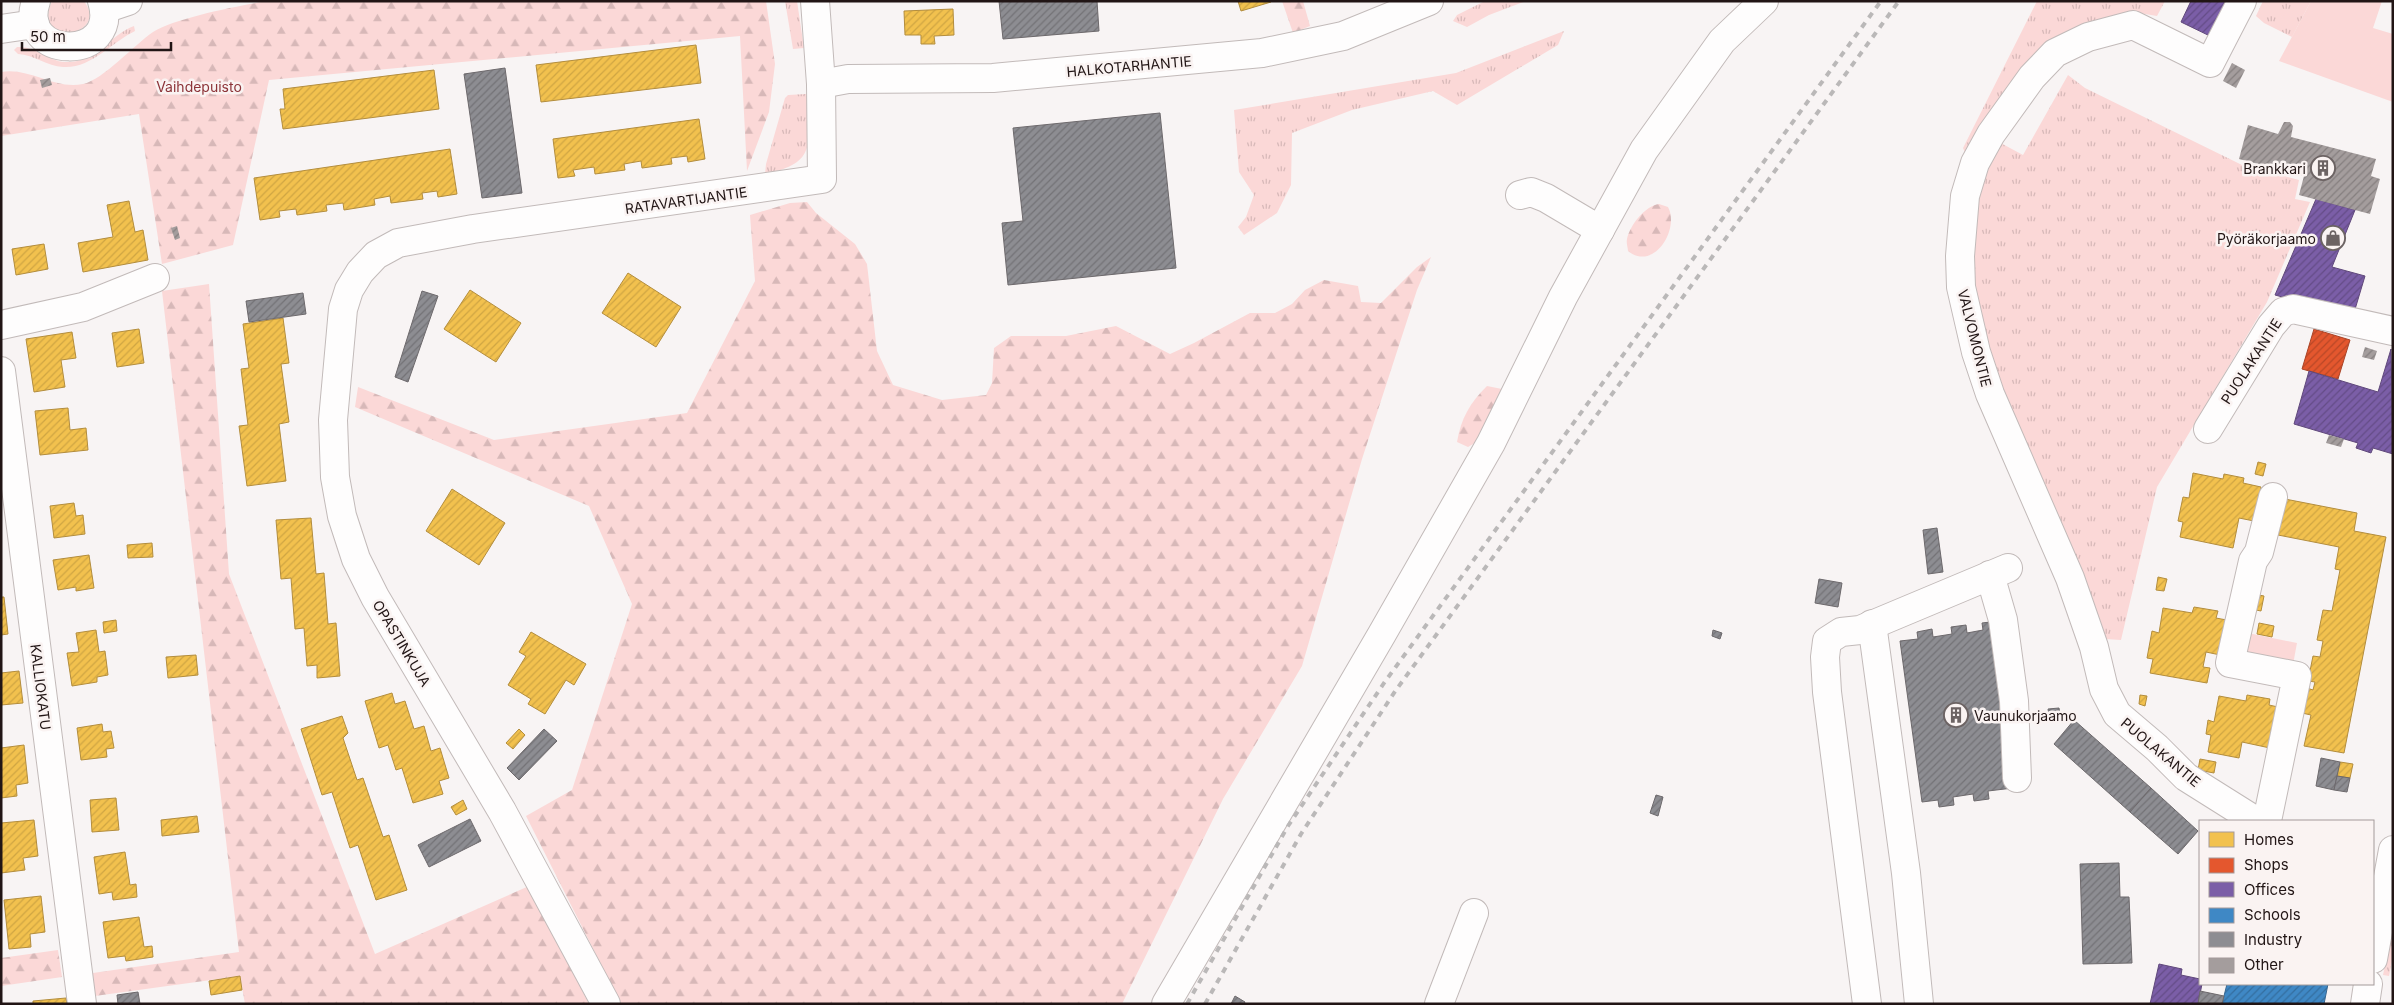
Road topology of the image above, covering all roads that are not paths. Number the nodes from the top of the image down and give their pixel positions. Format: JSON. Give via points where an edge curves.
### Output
{"nodes":[{"id":1,"x":815,"y":1,"type":"edge"},
{"id":2,"x":1429,"y":1,"type":"edge"},
{"id":3,"x":1764,"y":1,"type":"edge"},
{"id":4,"x":2242,"y":1,"type":"edge"},
{"id":5,"x":111,"y":4,"type":"edge"},
{"id":6,"x":36,"y":13,"type":"edge"},
{"id":7,"x":1,"y":30,"type":"edge"},
{"id":8,"x":821,"y":84,"type":"junction"},
{"id":9,"x":1520,"y":195,"type":"dead end"},
{"id":10,"x":1600,"y":230,"type":"junction"},
{"id":11,"x":376,"y":255,"type":"joint"},
{"id":12,"x":155,"y":278,"type":"dead end"},
{"id":13,"x":1,"y":325,"type":"edge"},
{"id":14,"x":2393,"y":331,"type":"edge"},
{"id":15,"x":1,"y":371,"type":"edge"},
{"id":16,"x":2208,"y":429,"type":"dead end"},
{"id":17,"x":2273,"y":497,"type":"dead end"},
{"id":18,"x":1872,"y":624,"type":"junction"},
{"id":19,"x":2117,"y":714,"type":"joint"},
{"id":20,"x":2018,"y":778,"type":"dead end"},
{"id":21,"x":2254,"y":820,"type":"edge"},
{"id":22,"x":2267,"y":820,"type":"edge"},
{"id":23,"x":2393,"y":850,"type":"edge"},
{"id":24,"x":2378,"y":897,"type":"edge"},
{"id":25,"x":1474,"y":913,"type":"dead end"},
{"id":26,"x":2374,"y":947,"type":"edge"},
{"id":27,"x":2368,"y":985,"type":"edge"},
{"id":28,"x":82,"y":1004,"type":"edge"},
{"id":29,"x":606,"y":1004,"type":"edge"},
{"id":30,"x":1166,"y":1004,"type":"edge"},
{"id":31,"x":1440,"y":1004,"type":"edge"},
{"id":32,"x":1867,"y":1004,"type":"edge"},
{"id":33,"x":1919,"y":1004,"type":"edge"},
{"id":34,"x":2364,"y":1004,"type":"edge"}],
"edges":[{"from":1,"to":8,"type":"street","name":"RATAVARTIJANTIE"},
{"from":2,"to":8,"type":"street","name":"HALKOTARHANTIE","via":[[1343,36],[1262,53],[1002,77],[848,79]]},
{"from":3,"to":10,"type":"street","via":[[1722,41],[1644,150]]},
{"from":4,"to":19,"type":"street","name":"VALVOMONTIE","via":[[2210,63],[2133,25],[2088,37],[2056,53],[2032,77],[1991,134],[1975,163],[1965,196],[1961,287],[1976,352],[1990,394],[2070,578],[2094,647],[2104,689]]},
{"from":5,"to":6,"type":"street","via":[[97,34],[86,44],[74,48],[55,46],[40,34]]},
{"from":6,"to":7,"type":"street"},
{"from":8,"to":11,"type":"street","name":"RATAVARTIJANTIE","via":[[822,179],[473,229],[398,243]]},
{"from":9,"to":10,"type":"street","via":[[1531,192],[1546,198]]},
{"from":10,"to":30,"type":"street","via":[[1486,452]]},
{"from":11,"to":29,"type":"street","name":"OPASTINKUJA","via":[[360,272],[343,308],[332,420],[335,477],[342,516],[356,559],[375,597],[502,810]]},
{"from":12,"to":13,"type":"street","via":[[83,307]]},
{"from":14,"to":16,"type":"street","name":"PUOLAKANTIE","via":[[2294,309],[2283,312],[2271,326]]},
{"from":15,"to":28,"type":"street","name":"KALLIOKATU"},
{"from":17,"to":22,"type":"street","via":[[2259,552],[2253,561],[2230,663],[2297,676]]},
{"from":18,"to":20,"type":"street","via":[[1999,571],[2014,701]]},
{"from":18,"to":32,"type":"street","via":[[1860,630],[1841,632],[1827,641],[1825,656]]},
{"from":18,"to":33,"type":"street","via":[[1906,873]]},
{"from":19,"to":21,"type":"street","name":"PUOLAKANTIE","via":[[2186,777]]},
{"from":23,"to":24,"type":"street"},
{"from":24,"to":26,"type":"street"},
{"from":25,"to":31,"type":"street"},
{"from":27,"to":34,"type":"street"}]}
